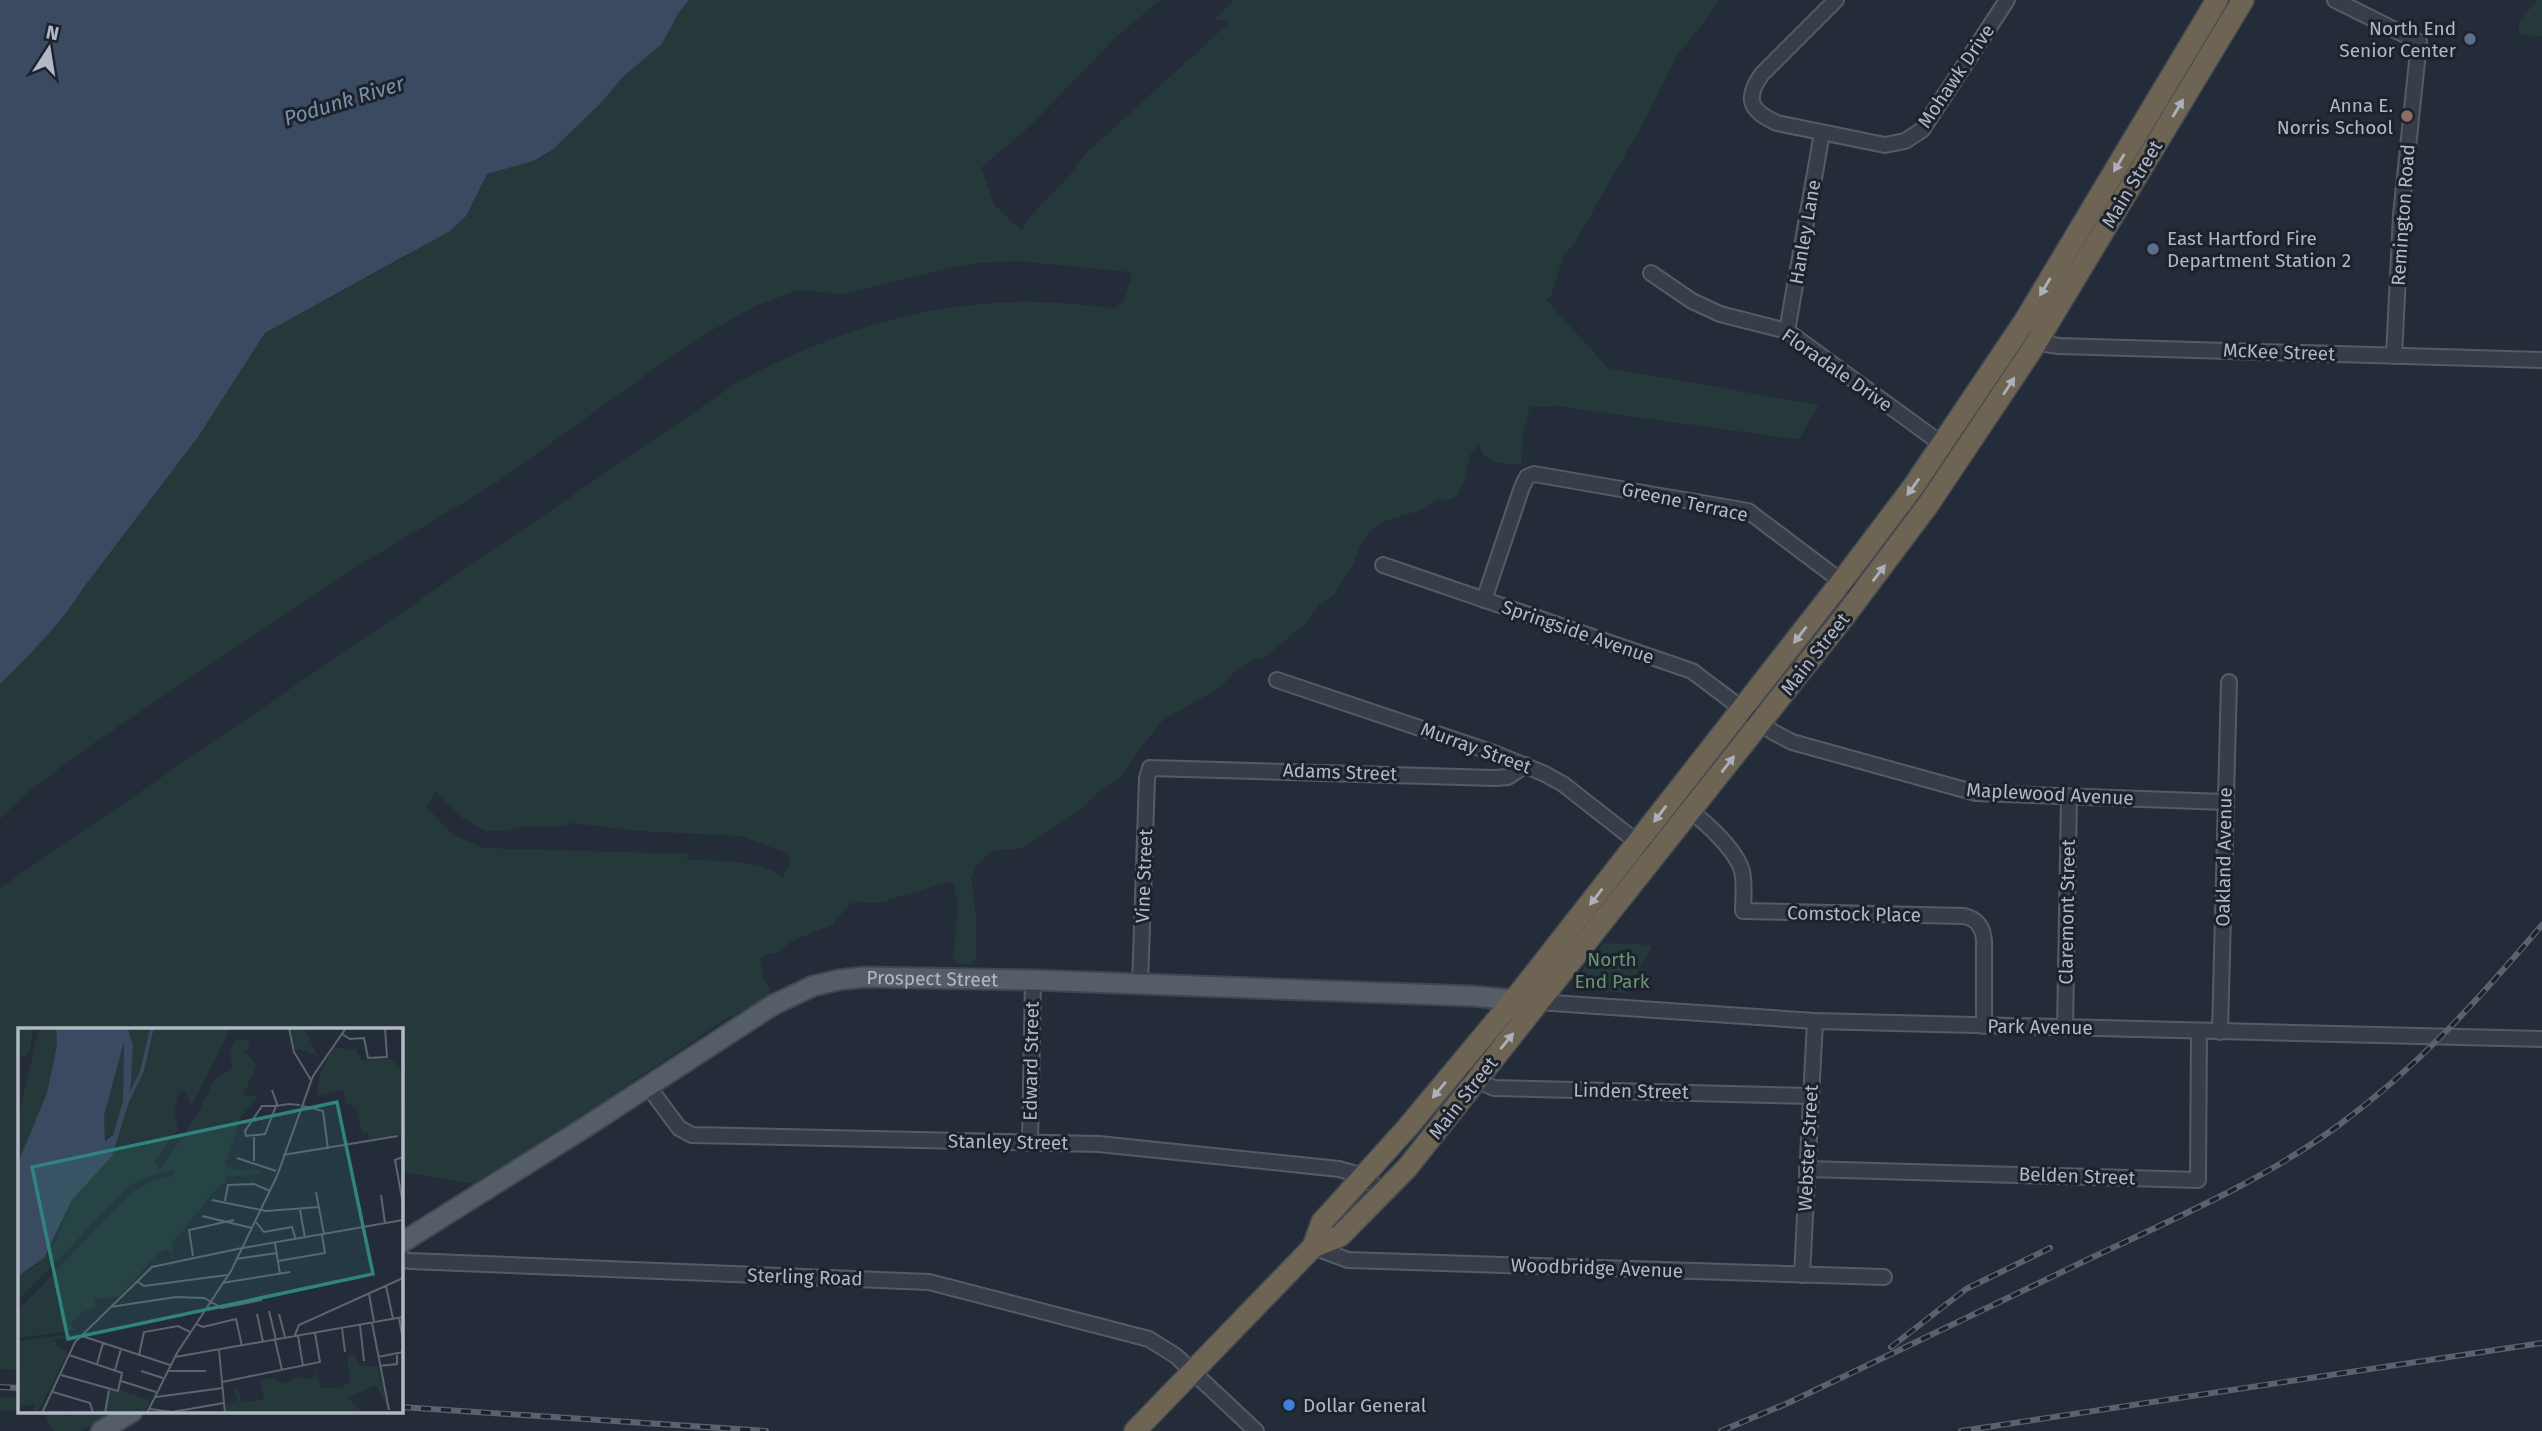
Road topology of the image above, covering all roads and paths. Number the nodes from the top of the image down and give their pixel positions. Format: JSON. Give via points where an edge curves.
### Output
{"nodes":[{"id":1,"x":1836,"y":0,"type":"edge"},
{"id":2,"x":2007,"y":0,"type":"edge"},
{"id":3,"x":2217,"y":0,"type":"edge"},
{"id":4,"x":2243,"y":0,"type":"edge"},
{"id":5,"x":2335,"y":0,"type":"edge"},
{"id":6,"x":1822,"y":133,"type":"junction"},
{"id":7,"x":2084,"y":222,"type":"junction"},
{"id":8,"x":2103,"y":233,"type":"junction"},
{"id":9,"x":1651,"y":273,"type":"dead end"},
{"id":10,"x":2020,"y":328,"type":"junction"},
{"id":11,"x":1787,"y":331,"type":"junction"},
{"id":12,"x":2038,"y":340,"type":"junction"},
{"id":13,"x":2394,"y":356,"type":"junction"},
{"id":14,"x":2542,"y":360,"type":"edge"},
{"id":15,"x":1943,"y":444,"type":"junction"},
{"id":16,"x":1383,"y":565,"type":"dead end"},
{"id":17,"x":1842,"y":582,"type":"junction"},
{"id":18,"x":1861,"y":596,"type":"junction"},
{"id":19,"x":1484,"y":600,"type":"junction"},
{"id":20,"x":1278,"y":680,"type":"dead end"},
{"id":21,"x":2230,"y":682,"type":"dead end"},
{"id":22,"x":1742,"y":708,"type":"junction"},
{"id":23,"x":1761,"y":723,"type":"junction"},
{"id":24,"x":1526,"y":765,"type":"junction"},
{"id":25,"x":1150,"y":768,"type":"joint"},
{"id":26,"x":2069,"y":797,"type":"junction"},
{"id":27,"x":2225,"y":802,"type":"junction"},
{"id":28,"x":1690,"y":811,"type":"junction"},
{"id":29,"x":1647,"y":849,"type":"junction"},
{"id":30,"x":1033,"y":980,"type":"junction"},
{"id":31,"x":1140,"y":984,"type":"junction"},
{"id":32,"x":1514,"y":1000,"type":"junction"},
{"id":33,"x":1538,"y":1002,"type":"junction"},
{"id":34,"x":1815,"y":1021,"type":"junction"},
{"id":35,"x":1984,"y":1026,"type":"junction"},
{"id":36,"x":2065,"y":1028,"type":"junction"},
{"id":37,"x":2199,"y":1031,"type":"junction"},
{"id":38,"x":2220,"y":1032,"type":"junction"},
{"id":39,"x":2542,"y":1039,"type":"edge"},
{"id":40,"x":1458,"y":1067,"type":"junction"},
{"id":41,"x":1475,"y":1081,"type":"junction"},
{"id":42,"x":648,"y":1086,"type":"junction"},
{"id":43,"x":1811,"y":1096,"type":"junction"},
{"id":44,"x":1030,"y":1142,"type":"junction"},
{"id":45,"x":1807,"y":1169,"type":"junction"},
{"id":46,"x":1363,"y":1176,"type":"junction"},
{"id":47,"x":1384,"y":1193,"type":"junction"},
{"id":48,"x":402,"y":1242,"type":"edge"},
{"id":49,"x":1313,"y":1247,"type":"junction"},
{"id":50,"x":402,"y":1259,"type":"edge"},
{"id":51,"x":1802,"y":1275,"type":"junction"},
{"id":52,"x":1884,"y":1277,"type":"dead end"},
{"id":53,"x":1192,"y":1371,"type":"junction"},
{"id":54,"x":129,"y":1414,"type":"edge"},
{"id":55,"x":105,"y":1430,"type":"edge"},
{"id":56,"x":1135,"y":1431,"type":"edge"},
{"id":57,"x":1256,"y":1431,"type":"edge"}],
"edges":[{"from":1,"to":6,"type":"street","name":"Mohawk Drive","via":[[1752,88],[1752,104],[1763,117]]},
{"from":2,"to":6,"type":"street","name":"Mohawk Drive","via":[[1922,130],[1905,141],[1885,145]]},
{"from":3,"to":7,"type":"highway","name":"Main Street","one_way":true},
{"from":8,"to":4,"type":"highway","name":"Main Street","one_way":true},
{"from":5,"to":13,"type":"street","name":"Remington Road","via":[[2419,42],[2401,215]]},
{"from":6,"to":11,"type":"street","name":"Hanley Lane"},
{"from":7,"to":8,"type":"highway"},
{"from":7,"to":10,"type":"highway","name":"Main Street","one_way":true},
{"from":8,"to":12,"type":"highway","name":"Main Street"},
{"from":9,"to":11,"type":"street","name":"Floradale Drive","via":[[1720,314]]},
{"from":10,"to":12,"type":"street","name":"McKee Street"},
{"from":10,"to":15,"type":"highway","name":"Main Street"},
{"from":11,"to":15,"type":"street","name":"Floradale Drive"},
{"from":12,"to":13,"type":"street","name":"McKee Street","via":[[2059,346]]},
{"from":18,"to":12,"type":"highway","name":"Main Street","one_way":true,"via":[[1955,467]]},
{"from":13,"to":14,"type":"street","name":"McKee Street"},
{"from":15,"to":17,"type":"highway","name":"Main Street","one_way":true},
{"from":16,"to":19,"type":"street","name":"Springside Avenue"},
{"from":17,"to":18,"type":"street","name":"Greene Terrace"},
{"from":17,"to":19,"type":"street","name":"Greene Terrace","via":[[1748,511],[1534,474],[1527,477]]},
{"from":17,"to":22,"type":"highway","name":"Main Street","one_way":true},
{"from":18,"to":23,"type":"highway","name":"Main Street"},
{"from":19,"to":22,"type":"street","name":"Springside Avenue","via":[[1692,671]]},
{"from":20,"to":24,"type":"street","name":"Murray Street"},
{"from":21,"to":27,"type":"street","name":"Oakland Avenue"},
{"from":22,"to":23,"type":"street","name":"Springside Avenue"},
{"from":22,"to":29,"type":"highway","name":"Main Street","one_way":true},
{"from":23,"to":26,"type":"street","name":"Maplewood Avenue","via":[[1792,742],[1963,790]]},
{"from":28,"to":23,"type":"highway","name":"Main Street","one_way":true},
{"from":24,"to":25,"type":"street","name":"Adams Street","via":[[1508,777],[1495,778]]},
{"from":24,"to":29,"type":"street","name":"Murray Street","via":[[1563,784]]},
{"from":25,"to":31,"type":"street","name":"Vine Street"},
{"from":26,"to":27,"type":"street","name":"Maplewood Avenue"},
{"from":26,"to":36,"type":"street","name":"Claremont Street"},
{"from":27,"to":38,"type":"street","name":"Oakland Avenue"},
{"from":28,"to":29,"type":"highway","name":"Main Street"},
{"from":28,"to":35,"type":"street","name":"Comstock Place","via":[[1713,831],[1739,865],[1743,911],[1964,916],[1976,920],[1984,941]]},
{"from":29,"to":32,"type":"highway","name":"Main Street","one_way":true},
{"from":29,"to":33,"type":"highway","name":"Main Street"},
{"from":30,"to":31,"type":"main road","name":"Prospect Street"},
{"from":30,"to":42,"type":"main road","name":"Prospect Street","via":[[865,977],[822,983],[788,997]]},
{"from":30,"to":44,"type":"street","name":"Edward Street"},
{"from":31,"to":32,"type":"main road","name":"Prospect Street"},
{"from":32,"to":33,"type":"main road","name":"Prospect Street"},
{"from":32,"to":40,"type":"highway","name":"Main Street"},
{"from":33,"to":34,"type":"street","name":"Park Avenue"},
{"from":41,"to":33,"type":"highway","name":"Main Street","one_way":true},
{"from":34,"to":35,"type":"street","name":"Park Avenue"},
{"from":34,"to":43,"type":"street","name":"Webster Street"},
{"from":35,"to":36,"type":"street","name":"Park Avenue"},
{"from":36,"to":37,"type":"street","name":"Park Avenue"},
{"from":37,"to":38,"type":"street","name":"Park Avenue"},
{"from":37,"to":45,"type":"street","name":"Belden Street","via":[[2198,1180]]},
{"from":38,"to":39,"type":"street","name":"Park Avenue"},
{"from":40,"to":41,"type":"street","name":"Linden Street"},
{"from":40,"to":46,"type":"highway","name":"Main Street","one_way":true},
{"from":41,"to":43,"type":"street","name":"Linden Street","via":[[1497,1088]]},
{"from":41,"to":47,"type":"highway","name":"Main Street"},
{"from":42,"to":44,"type":"street","name":"Stanley Street","via":[[689,1135]]},
{"from":42,"to":48,"type":"main road","name":"Prospect Street"},
{"from":43,"to":45,"type":"street","name":"Webster Street"},
{"from":44,"to":46,"type":"street","name":"Stanley Street","via":[[1099,1144],[1339,1169]]},
{"from":45,"to":51,"type":"street","name":"Webster Street"},
{"from":46,"to":47,"type":"street","name":"Stanley Street"},
{"from":46,"to":49,"type":"highway","name":"Main Street","via":[[1322,1222]]},
{"from":47,"to":49,"type":"highway","name":"Main Street","via":[[1340,1236]]},
{"from":49,"to":51,"type":"street","name":"Woodbridge Avenue","via":[[1348,1260]]},
{"from":49,"to":53,"type":"highway","name":"Main Street"},
{"from":50,"to":53,"type":"street","name":"Sterling Road","via":[[929,1282],[1149,1339]]},
{"from":51,"to":52,"type":"street","name":"Woodbridge Avenue"},
{"from":53,"to":56,"type":"highway","name":"Main Street"},
{"from":53,"to":57,"type":"street","name":"Sterling Road"},
{"from":54,"to":55,"type":"main road"}]}
